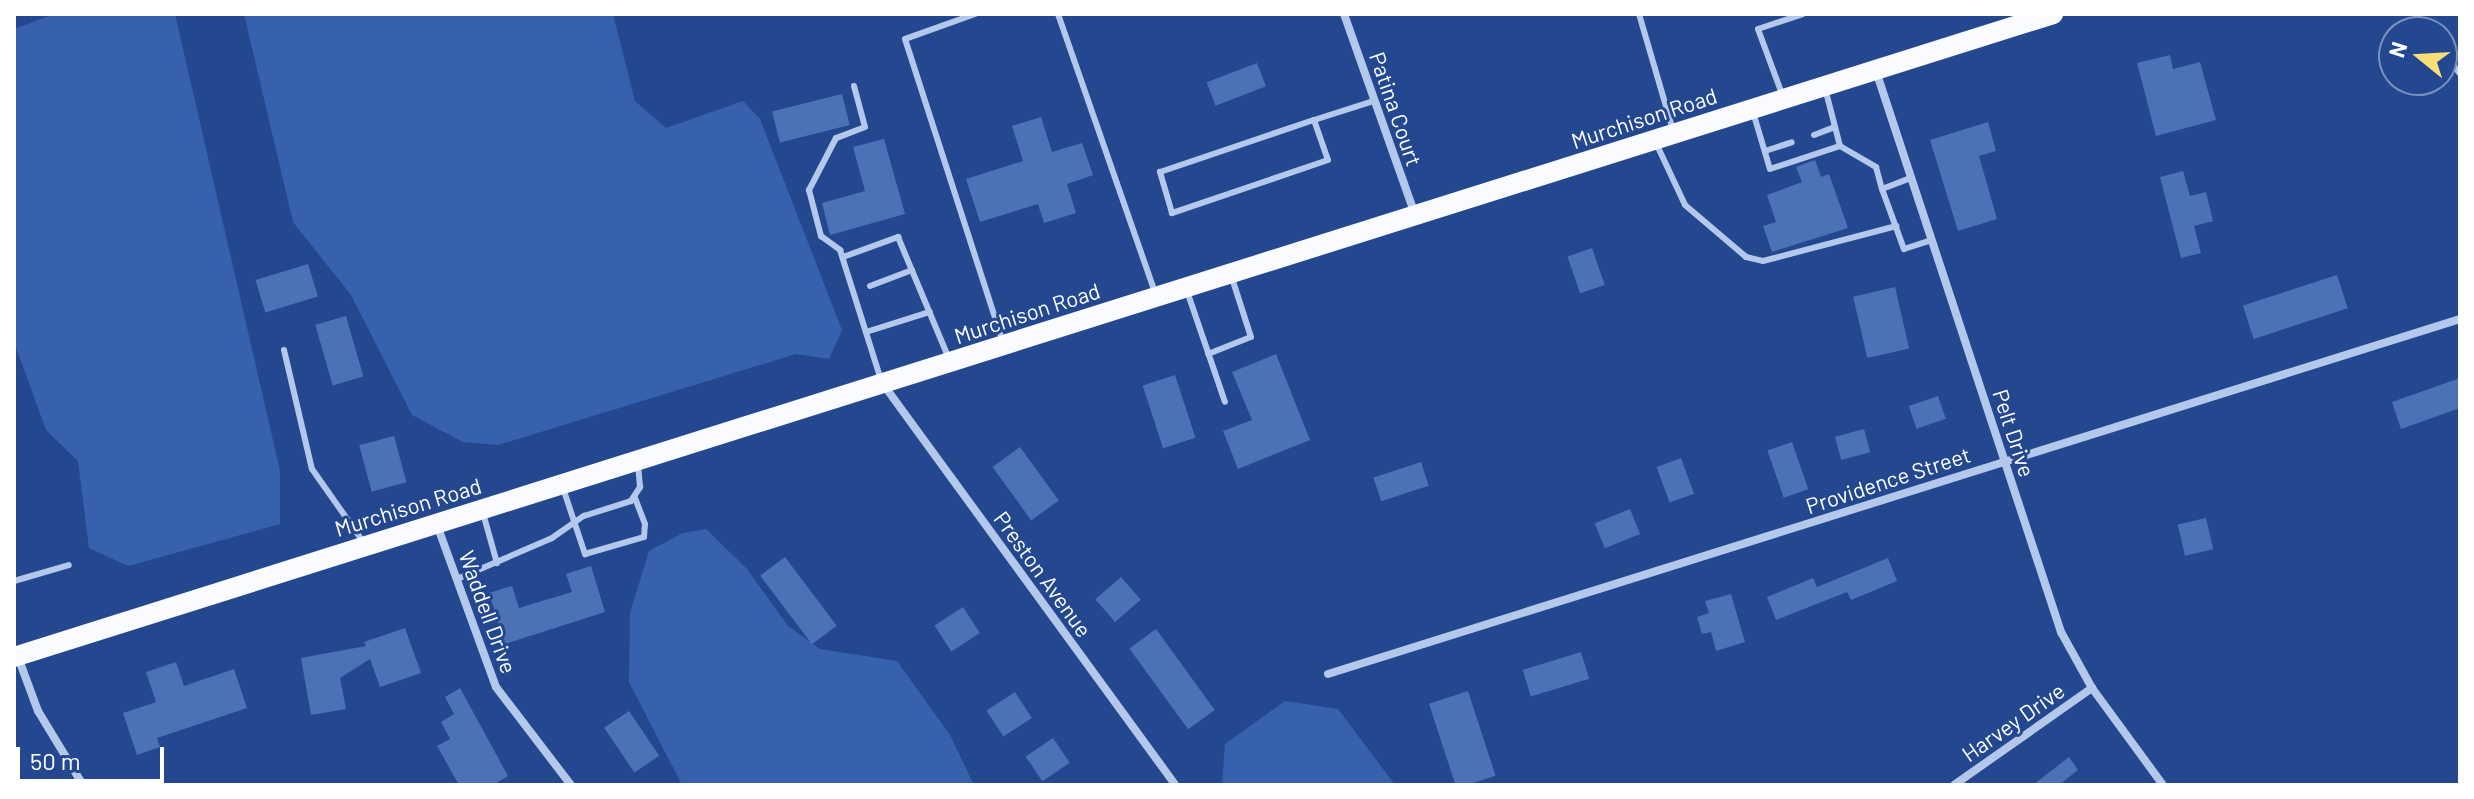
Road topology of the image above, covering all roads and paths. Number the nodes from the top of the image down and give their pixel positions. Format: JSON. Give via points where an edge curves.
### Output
{"nodes":[{"id":1,"x":975,"y":14,"type":"edge"},
{"id":2,"x":1058,"y":14,"type":"edge"},
{"id":3,"x":1344,"y":14,"type":"edge"},
{"id":4,"x":1639,"y":14,"type":"edge"},
{"id":5,"x":1803,"y":14,"type":"edge"},
{"id":6,"x":2053,"y":14,"type":"edge"},
{"id":7,"x":1875,"y":70,"type":"junction"},
{"id":8,"x":854,"y":86,"type":"dead end"},
{"id":9,"x":1824,"y":86,"type":"junction"},
{"id":10,"x":1784,"y":99,"type":"junction"},
{"id":11,"x":1374,"y":101,"type":"junction"},
{"id":12,"x":1752,"y":109,"type":"junction"},
{"id":13,"x":1314,"y":120,"type":"junction"},
{"id":14,"x":1835,"y":127,"type":"junction"},
{"id":15,"x":1674,"y":133,"type":"junction"},
{"id":16,"x":1814,"y":135,"type":"dead end"},
{"id":17,"x":1654,"y":140,"type":"junction"},
{"id":18,"x":1792,"y":142,"type":"dead end"},
{"id":19,"x":1840,"y":146,"type":"junction"},
{"id":20,"x":1765,"y":151,"type":"junction"},
{"id":21,"x":1911,"y":178,"type":"junction"},
{"id":22,"x":1882,"y":189,"type":"junction"},
{"id":23,"x":1415,"y":215,"type":"junction"},
{"id":24,"x":1896,"y":226,"type":"junction"},
{"id":25,"x":1931,"y":240,"type":"junction"},
{"id":26,"x":843,"y":257,"type":"junction"},
{"id":27,"x":912,"y":270,"type":"junction"},
{"id":28,"x":1231,"y":275,"type":"junction"},
{"id":29,"x":870,"y":286,"type":"dead end"},
{"id":30,"x":1185,"y":288,"type":"junction"},
{"id":31,"x":1157,"y":297,"type":"junction"},
{"id":32,"x":930,"y":312,"type":"junction"},
{"id":33,"x":2460,"y":319,"type":"edge"},
{"id":34,"x":866,"y":332,"type":"junction"},
{"id":35,"x":1004,"y":345,"type":"junction"},
{"id":36,"x":284,"y":350,"type":"dead end"},
{"id":37,"x":1208,"y":354,"type":"junction"},
{"id":38,"x":950,"y":362,"type":"junction"},
{"id":39,"x":882,"y":383,"type":"junction"},
{"id":40,"x":1225,"y":402,"type":"dead end"},
{"id":41,"x":637,"y":461,"type":"junction"},
{"id":42,"x":2004,"y":462,"type":"junction"},
{"id":43,"x":562,"y":484,"type":"junction"},
{"id":44,"x":635,"y":498,"type":"junction"},
{"id":45,"x":482,"y":509,"type":"junction"},
{"id":46,"x":573,"y":522,"type":"junction"},
{"id":47,"x":436,"y":524,"type":"junction"},
{"id":48,"x":367,"y":546,"type":"junction"},
{"id":49,"x":497,"y":563,"type":"junction"},
{"id":50,"x":69,"y":565,"type":"dead end"},
{"id":51,"x":457,"y":579,"type":"junction"},
{"id":52,"x":14,"y":581,"type":"edge"},
{"id":53,"x":16,"y":656,"type":"edge"},
{"id":54,"x":1328,"y":674,"type":"dead end"},
{"id":55,"x":2092,"y":688,"type":"junction"},
{"id":56,"x":83,"y":785,"type":"edge"},
{"id":57,"x":571,"y":785,"type":"edge"},
{"id":58,"x":1175,"y":785,"type":"edge"},
{"id":59,"x":1954,"y":785,"type":"edge"},
{"id":60,"x":2163,"y":785,"type":"edge"}],
"edges":[{"from":1,"to":35,"type":"lane","via":[[905,39]]},
{"from":2,"to":31,"type":"lane"},
{"from":3,"to":11,"type":"street","name":"Patina Court"},
{"from":4,"to":15,"type":"lane"},
{"from":5,"to":10,"type":"lane","via":[[1758,29]]},
{"from":6,"to":7,"type":"main road","name":"Murchison Road"},
{"from":7,"to":9,"type":"main road","name":"Murchison Road"},
{"from":7,"to":21,"type":"street","name":"Pelt Drive"},
{"from":8,"to":26,"type":"lane","via":[[865,127],[836,138],[809,190],[821,236]]},
{"from":9,"to":10,"type":"main road","name":"Murchison Road"},
{"from":9,"to":14,"type":"lane"},
{"from":10,"to":12,"type":"main road","name":"Murchison Road"},
{"from":11,"to":13,"type":"lane"},
{"from":11,"to":23,"type":"street","name":"Patina Court"},
{"from":12,"to":15,"type":"main road","name":"Murchison Road"},
{"from":12,"to":20,"type":"lane"},
{"from":13,"to":13,"type":"lane","via":[[1160,172],[1172,213],[1328,160]]},
{"from":14,"to":16,"type":"lane"},
{"from":14,"to":19,"type":"lane"},
{"from":15,"to":17,"type":"main road","name":"Murchison Road"},
{"from":17,"to":23,"type":"main road","name":"Murchison Road"},
{"from":17,"to":24,"type":"lane","via":[[1685,205],[1746,257],[1763,261]]},
{"from":18,"to":20,"type":"lane"},
{"from":19,"to":20,"type":"lane","via":[[1770,169]]},
{"from":19,"to":22,"type":"lane","via":[[1876,167]]},
{"from":21,"to":22,"type":"lane"},
{"from":21,"to":25,"type":"street","name":"Pelt Drive"},
{"from":22,"to":24,"type":"lane"},
{"from":23,"to":28,"type":"main road","name":"Murchison Road"},
{"from":24,"to":25,"type":"lane","via":[[1904,249]]},
{"from":25,"to":42,"type":"street","name":"Pelt Drive"},
{"from":26,"to":27,"type":"lane","via":[[898,237]]},
{"from":26,"to":34,"type":"lane"},
{"from":27,"to":29,"type":"lane"},
{"from":27,"to":32,"type":"lane"},
{"from":28,"to":30,"type":"main road","name":"Murchison Road"},
{"from":28,"to":37,"type":"lane","via":[[1251,337]]},
{"from":30,"to":31,"type":"main road","name":"Murchison Road"},
{"from":30,"to":37,"type":"lane"},
{"from":31,"to":35,"type":"main road","name":"Murchison Road"},
{"from":32,"to":34,"type":"lane"},
{"from":32,"to":38,"type":"lane"},
{"from":33,"to":42,"type":"street","name":"Providence Street"},
{"from":34,"to":39,"type":"lane"},
{"from":35,"to":38,"type":"main road","name":"Murchison Road"},
{"from":36,"to":48,"type":"lane","via":[[312,469]]},
{"from":37,"to":40,"type":"lane"},
{"from":38,"to":39,"type":"main road","name":"Murchison Road"},
{"from":39,"to":41,"type":"main road","name":"Murchison Road"},
{"from":39,"to":58,"type":"street","name":"Preston Avenue"},
{"from":41,"to":43,"type":"main road","name":"Murchison Road"},
{"from":41,"to":44,"type":"lane","via":[[641,480]]},
{"from":42,"to":54,"type":"street","name":"Providence Street"},
{"from":42,"to":55,"type":"street","name":"Pelt Drive","via":[[2061,632]]},
{"from":43,"to":45,"type":"main road","name":"Murchison Road"},
{"from":43,"to":46,"type":"lane"},
{"from":44,"to":46,"type":"lane"},
{"from":44,"to":46,"type":"lane","via":[[647,530],[640,539],[585,554]]},
{"from":45,"to":47,"type":"main road","name":"Murchison Road"},
{"from":45,"to":49,"type":"lane"},
{"from":46,"to":49,"type":"lane"},
{"from":47,"to":48,"type":"main road","name":"Murchison Road"},
{"from":47,"to":51,"type":"street","name":"Waddell Drive"},
{"from":48,"to":53,"type":"main road","name":"Murchison Road"},
{"from":49,"to":51,"type":"lane"},
{"from":50,"to":52,"type":"lane"},
{"from":51,"to":57,"type":"street","name":"Waddell Drive","via":[[496,687]]},
{"from":53,"to":56,"type":"street","via":[[38,711]]},
{"from":55,"to":59,"type":"street","name":"Harvey Drive"},
{"from":55,"to":60,"type":"street","name":"Pelt Drive"}]}
